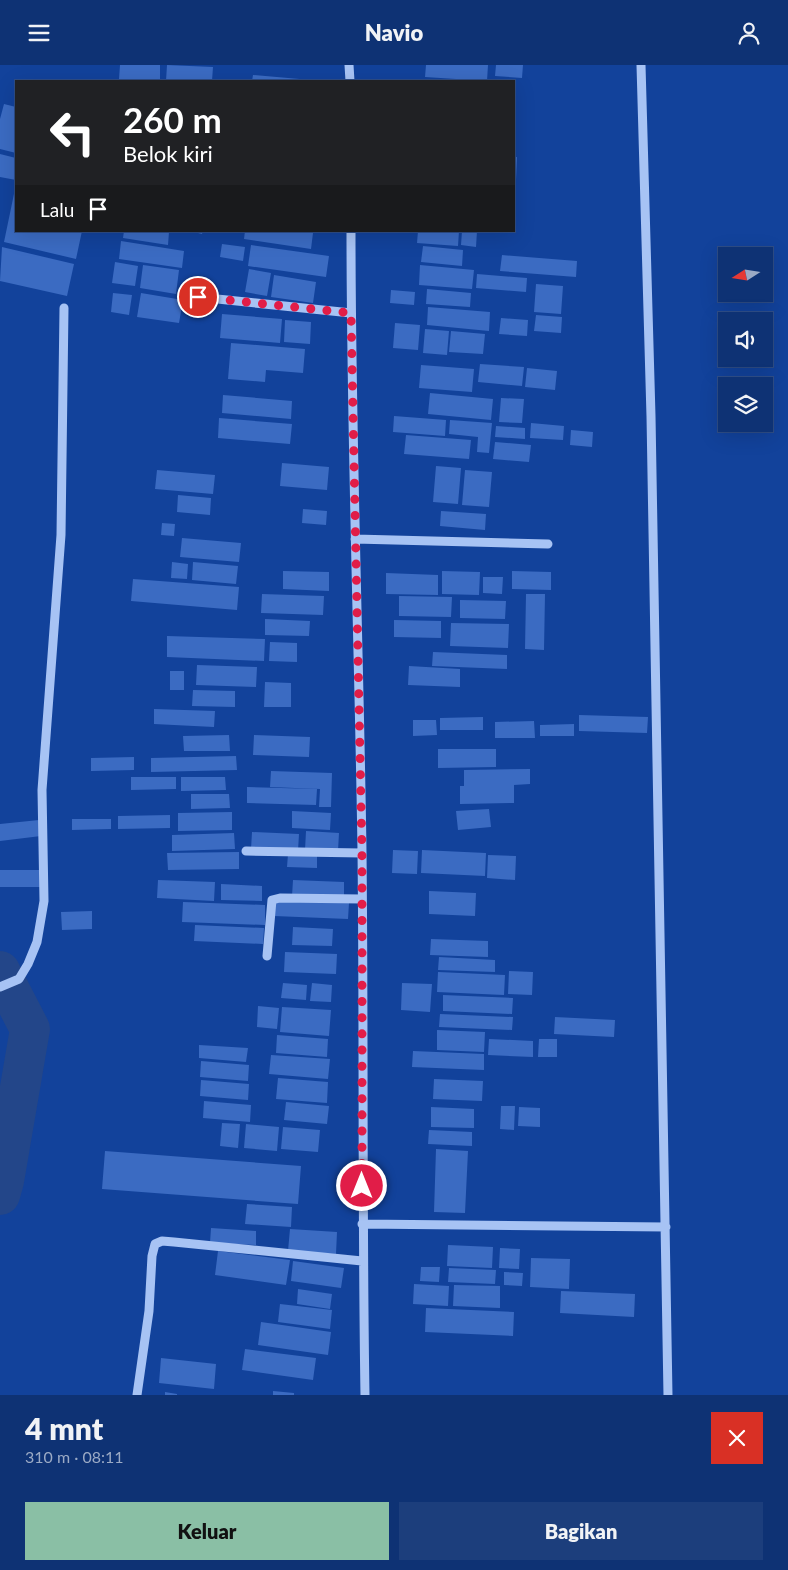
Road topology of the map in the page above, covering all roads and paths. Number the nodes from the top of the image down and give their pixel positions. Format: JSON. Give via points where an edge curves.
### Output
{"nodes":[{"id":1,"x":349,"y":65,"type":"edge"},
{"id":2,"x":641,"y":65,"type":"edge"},
{"id":3,"x":350,"y":80,"type":"edge"},
{"id":4,"x":350,"y":232,"type":"edge"},
{"id":5,"x":198,"y":297,"type":"dead end"},
{"id":6,"x":64,"y":308,"type":"dead end"},
{"id":7,"x":351,"y":313,"type":"junction"},
{"id":8,"x":355,"y":539,"type":"junction"},
{"id":9,"x":548,"y":544,"type":"dead end"},
{"id":10,"x":246,"y":851,"type":"dead end"},
{"id":11,"x":362,"y":853,"type":"junction"},
{"id":12,"x":362,"y":899,"type":"junction"},
{"id":13,"x":266,"y":956,"type":"dead end"},
{"id":14,"x":0,"y":987,"type":"edge"},
{"id":15,"x":362,"y":1224,"type":"junction"},
{"id":16,"x":666,"y":1227,"type":"junction"},
{"id":17,"x":362,"y":1261,"type":"junction"},
{"id":18,"x":137,"y":1395,"type":"edge"},
{"id":19,"x":365,"y":1395,"type":"edge"},
{"id":20,"x":668,"y":1395,"type":"edge"}],
"edges":[{"from":1,"to":3,"type":"street"},
{"from":2,"to":16,"type":"street"},
{"from":4,"to":7,"type":"street"},
{"from":5,"to":7,"type":"street"},
{"from":6,"to":14,"type":"street","via":[[61,535],[42,790],[44,901],[37,942],[19,979]]},
{"from":7,"to":8,"type":"street"},
{"from":8,"to":9,"type":"street"},
{"from":8,"to":11,"type":"street"},
{"from":10,"to":11,"type":"street"},
{"from":11,"to":12,"type":"street"},
{"from":12,"to":13,"type":"street","via":[[272,900]]},
{"from":12,"to":15,"type":"street"},
{"from":15,"to":16,"type":"street"},
{"from":15,"to":17,"type":"street"},
{"from":16,"to":20,"type":"street"},
{"from":17,"to":18,"type":"street","via":[[174,1241],[156,1244]]},
{"from":17,"to":19,"type":"street"}]}
